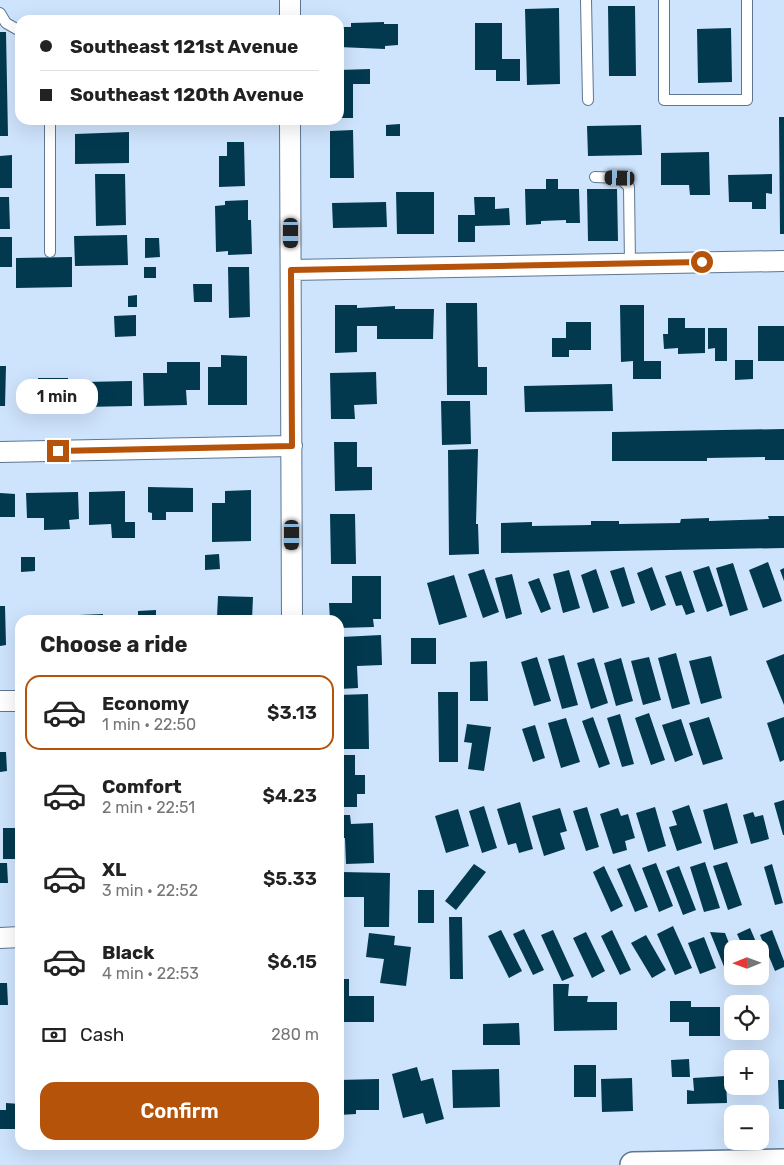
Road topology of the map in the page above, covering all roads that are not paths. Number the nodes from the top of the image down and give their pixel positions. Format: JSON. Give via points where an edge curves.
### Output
{"nodes":[{"id":1,"x":290,"y":0,"type":"edge"},
{"id":2,"x":586,"y":0,"type":"edge"},
{"id":3,"x":664,"y":0,"type":"edge"},
{"id":4,"x":747,"y":0,"type":"edge"},
{"id":5,"x":0,"y":13,"type":"edge"},
{"id":6,"x":290,"y":15,"type":"edge"},
{"id":7,"x":15,"y":28,"type":"edge"},
{"id":8,"x":588,"y":100,"type":"dead end"},
{"id":9,"x":50,"y":125,"type":"edge"},
{"id":10,"x":290,"y":125,"type":"edge"},
{"id":11,"x":595,"y":177,"type":"dead end"},
{"id":12,"x":50,"y":252,"type":"dead end"},
{"id":13,"x":784,"y":261,"type":"edge"},
{"id":14,"x":630,"y":264,"type":"junction"},
{"id":15,"x":291,"y":270,"type":"junction"},
{"id":16,"x":292,"y":446,"type":"junction"},
{"id":17,"x":0,"y":452,"type":"edge"},
{"id":18,"x":292,"y":615,"type":"edge"},
{"id":19,"x":15,"y":701,"type":"edge"},
{"id":20,"x":0,"y":702,"type":"edge"},
{"id":21,"x":15,"y":937,"type":"edge"},
{"id":22,"x":0,"y":938,"type":"edge"},
{"id":23,"x":784,"y":1162,"type":"edge"},
{"id":24,"x":632,"y":1165,"type":"edge"}],
"edges":[{"from":1,"to":6,"type":"street"},
{"from":2,"to":8,"type":"lane"},
{"from":3,"to":4,"type":"lane","via":[[664,100],[747,100]]},
{"from":5,"to":7,"type":"lane","via":[[6,23]]},
{"from":9,"to":12,"type":"lane"},
{"from":10,"to":15,"type":"street"},
{"from":11,"to":14,"type":"lane","via":[[620,178],[629,187]]},
{"from":13,"to":14,"type":"street"},
{"from":14,"to":15,"type":"street"},
{"from":15,"to":16,"type":"street"},
{"from":16,"to":17,"type":"street"},
{"from":16,"to":18,"type":"street"},
{"from":19,"to":20,"type":"street"},
{"from":21,"to":22,"type":"street"},
{"from":23,"to":24,"type":"street"}]}
